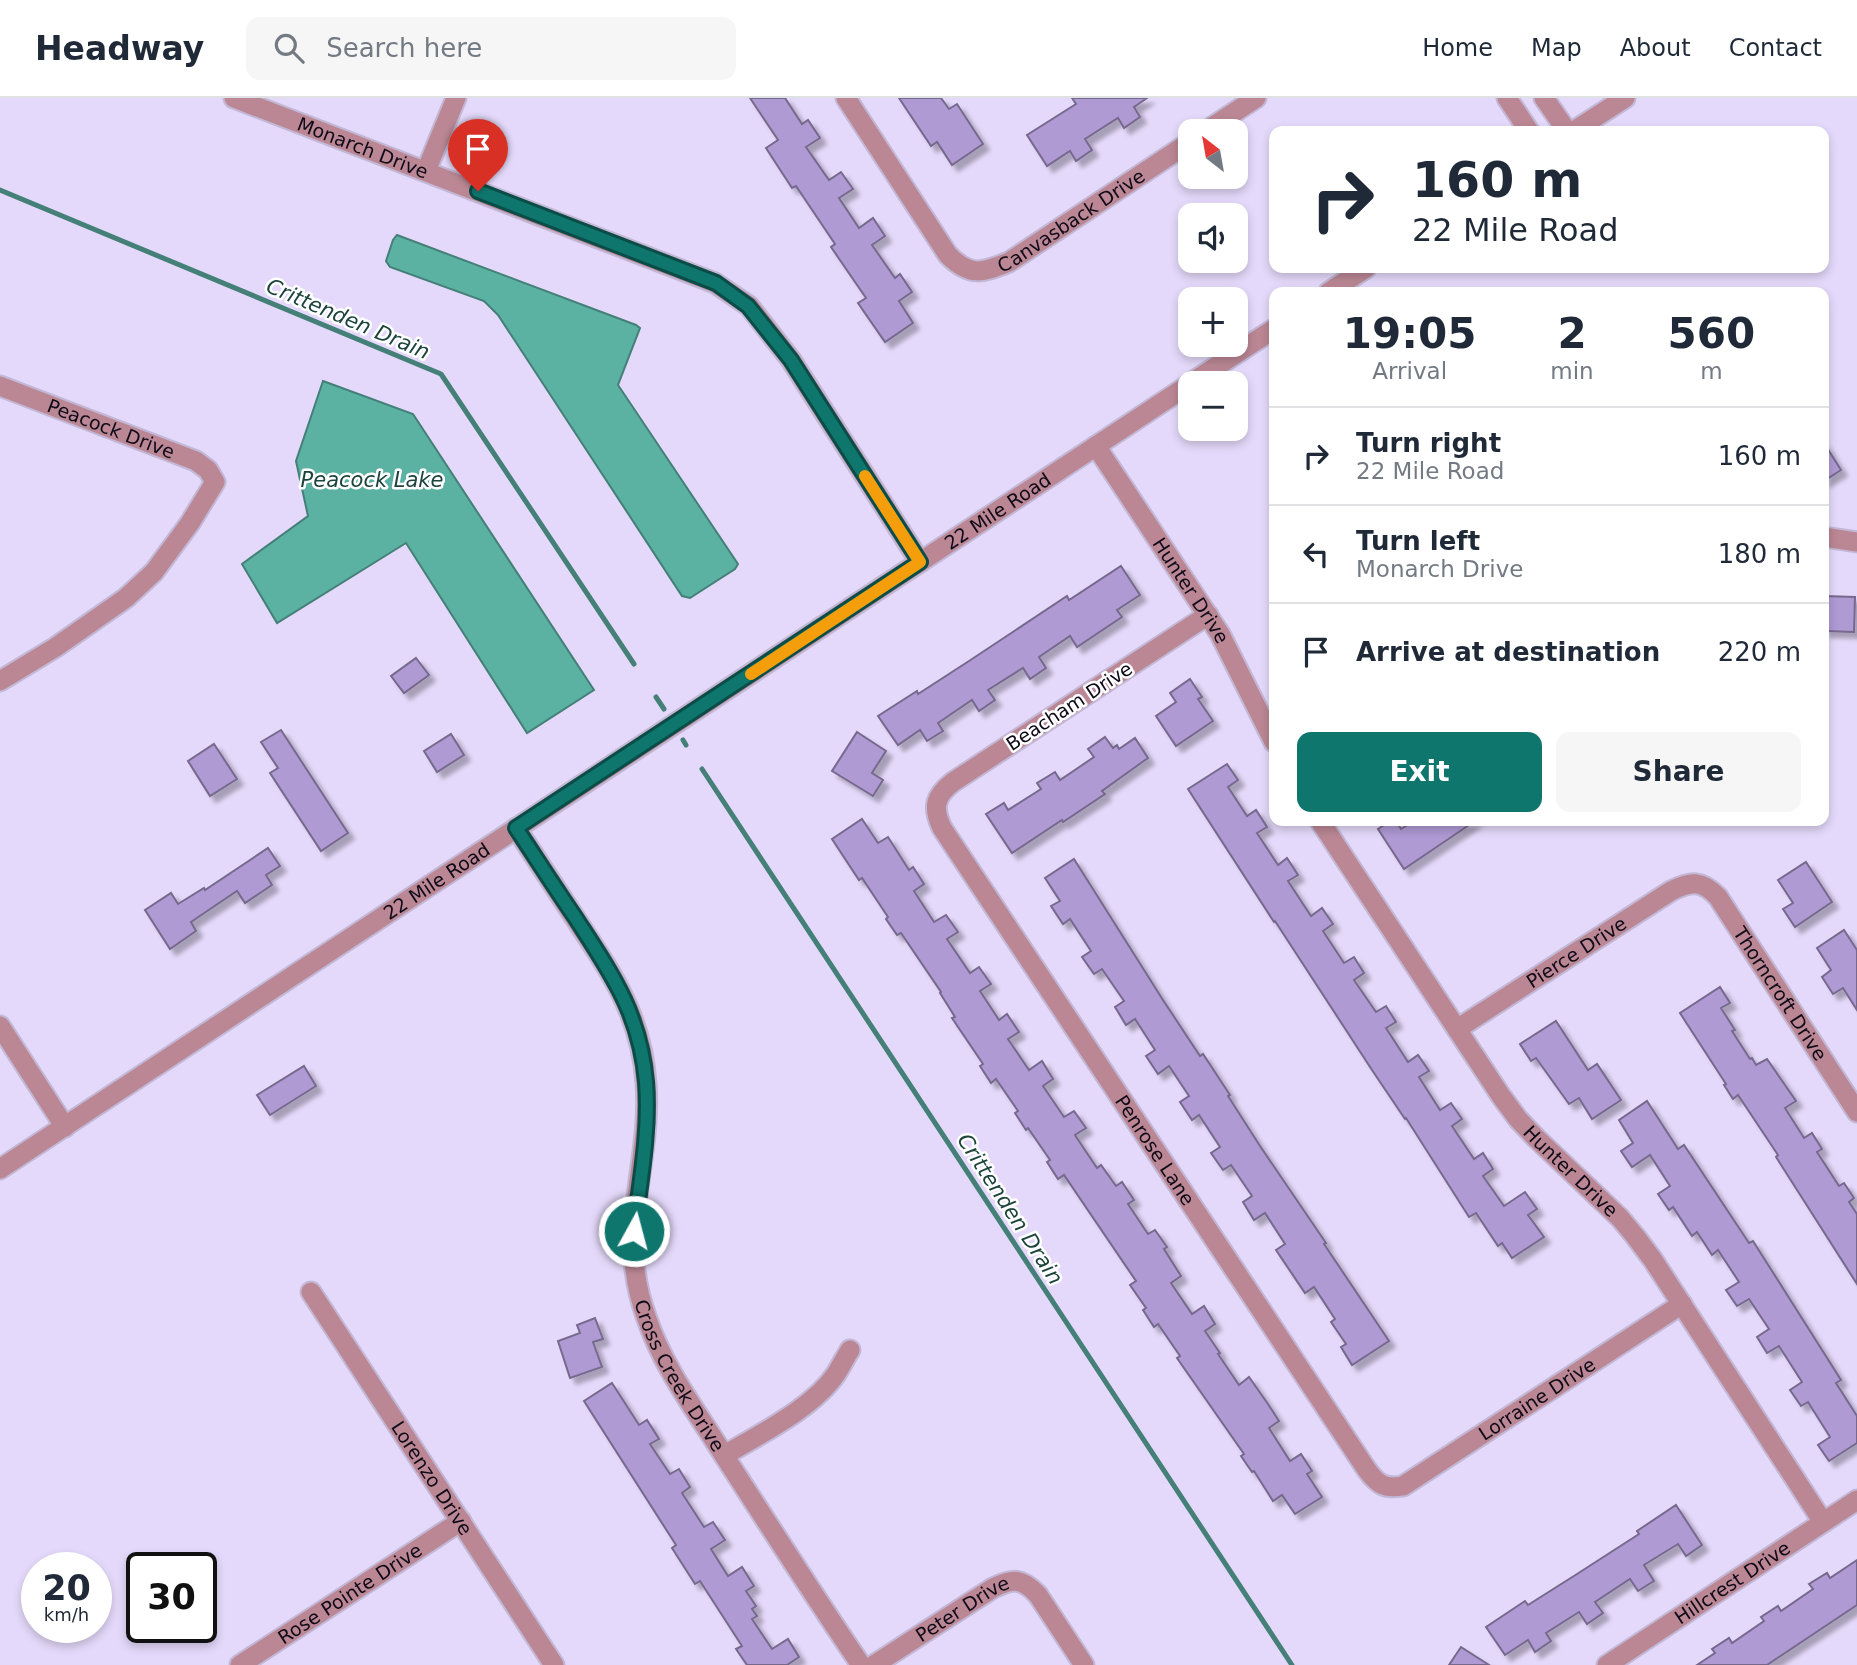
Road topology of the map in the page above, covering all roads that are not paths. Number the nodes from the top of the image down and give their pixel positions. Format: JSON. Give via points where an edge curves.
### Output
{"nodes":[{"id":1,"x":234,"y":98,"type":"edge"},
{"id":2,"x":456,"y":98,"type":"edge"},
{"id":3,"x":846,"y":98,"type":"edge"},
{"id":4,"x":1256,"y":98,"type":"edge"},
{"id":5,"x":1507,"y":98,"type":"edge"},
{"id":6,"x":1544,"y":98,"type":"edge"},
{"id":7,"x":1625,"y":98,"type":"edge"},
{"id":8,"x":1224,"y":119,"type":"edge"},
{"id":9,"x":1526,"y":126,"type":"edge"},
{"id":10,"x":1564,"y":126,"type":"edge"},
{"id":11,"x":1582,"y":126,"type":"edge"},
{"id":12,"x":1178,"y":150,"type":"edge"},
{"id":13,"x":426,"y":171,"type":"junction"},
{"id":14,"x":1358,"y":273,"type":"edge"},
{"id":15,"x":1337,"y":287,"type":"edge"},
{"id":16,"x":1269,"y":331,"type":"edge"},
{"id":17,"x":1210,"y":371,"type":"edge"},
{"id":18,"x":0,"y":386,"type":"edge"},
{"id":19,"x":1178,"y":392,"type":"edge"},
{"id":20,"x":1096,"y":446,"type":"junction"},
{"id":21,"x":1829,"y":538,"type":"edge"},
{"id":22,"x":1857,"y":542,"type":"edge"},
{"id":23,"x":920,"y":562,"type":"junction"},
{"id":24,"x":1208,"y":615,"type":"junction"},
{"id":25,"x":0,"y":681,"type":"edge"},
{"id":26,"x":1269,"y":732,"type":"edge"},
{"id":27,"x":936,"y":803,"type":"joint"},
{"id":28,"x":1323,"y":826,"type":"edge"},
{"id":29,"x":516,"y":828,"type":"junction"},
{"id":30,"x":1697,"y":883,"type":"joint"},
{"id":31,"x":0,"y":1026,"type":"edge"},
{"id":32,"x":1457,"y":1029,"type":"junction"},
{"id":33,"x":1857,"y":1112,"type":"edge"},
{"id":34,"x":65,"y":1127,"type":"junction"},
{"id":35,"x":0,"y":1169,"type":"edge"},
{"id":36,"x":311,"y":1292,"type":"dead end"},
{"id":37,"x":1682,"y":1304,"type":"junction"},
{"id":38,"x":850,"y":1350,"type":"dead end"},
{"id":39,"x":725,"y":1455,"type":"junction"},
{"id":40,"x":1389,"y":1488,"type":"joint"},
{"id":41,"x":1857,"y":1500,"type":"edge"},
{"id":42,"x":461,"y":1521,"type":"junction"},
{"id":43,"x":1824,"y":1522,"type":"junction"},
{"id":44,"x":246,"y":1663,"type":"edge"},
{"id":45,"x":554,"y":1665,"type":"edge"},
{"id":46,"x":861,"y":1665,"type":"edge"},
{"id":47,"x":874,"y":1665,"type":"edge"},
{"id":48,"x":1084,"y":1665,"type":"edge"},
{"id":49,"x":1607,"y":1665,"type":"edge"}],
"edges":[{"from":1,"to":13,"type":"street","name":"Monarch Drive"},
{"from":2,"to":13,"type":"street"},
{"from":3,"to":12,"type":"street","name":"Canvasback Drive","via":[[948,255],[973,272],[1009,262]]},
{"from":4,"to":8,"type":"street"},
{"from":5,"to":9,"type":"street"},
{"from":6,"to":10,"type":"street"},
{"from":7,"to":11,"type":"street"},
{"from":13,"to":23,"type":"street","name":"Monarch Drive","via":[[705,278],[748,306],[791,360]]},
{"from":14,"to":15,"type":"street"},
{"from":16,"to":17,"type":"street","name":"22 Mile Road"},
{"from":18,"to":25,"type":"street","name":"Peacock Drive","via":[[196,461],[215,482],[145,581],[56,647]]},
{"from":19,"to":20,"type":"street","name":"22 Mile Road"},
{"from":20,"to":23,"type":"street","name":"22 Mile Road"},
{"from":20,"to":24,"type":"street","name":"Hunter Drive"},
{"from":21,"to":22,"type":"street"},
{"from":23,"to":29,"type":"street","name":"22 Mile Road"},
{"from":24,"to":26,"type":"street","name":"Hunter Drive"},
{"from":24,"to":27,"type":"street","name":"Beacham Drive","via":[[953,782]]},
{"from":27,"to":40,"type":"street","name":"Penrose Lane","via":[[942,828],[1352,1448],[1375,1480]]},
{"from":28,"to":32,"type":"street","name":"Hunter Drive"},
{"from":29,"to":34,"type":"street","name":"22 Mile Road"},
{"from":29,"to":39,"type":"street","name":"Cross Creek Drive","via":[[611,973],[636,1027],[646,1084],[634,1231],[639,1290],[665,1360]]},
{"from":30,"to":32,"type":"street","name":"Pierce Drive","via":[[1671,891]]},
{"from":30,"to":33,"type":"street","name":"Thorncroft Drive","via":[[1718,897]]},
{"from":31,"to":34,"type":"street"},
{"from":32,"to":37,"type":"street","name":"Hunter Drive","via":[[1518,1119],[1620,1218]]},
{"from":34,"to":35,"type":"street","name":"22 Mile Road"},
{"from":36,"to":42,"type":"street","name":"Lorenzo Drive"},
{"from":37,"to":40,"type":"street","name":"Lorraine Drive","via":[[1414,1480]]},
{"from":37,"to":43,"type":"street","name":"Hunter Drive"},
{"from":38,"to":39,"type":"street","via":[[836,1375],[804,1407]]},
{"from":39,"to":46,"type":"street","name":"Cross Creek Drive"},
{"from":41,"to":43,"type":"street","name":"Hillcrest Drive"},
{"from":42,"to":44,"type":"street","name":"Rose Pointe Drive"},
{"from":42,"to":45,"type":"street","name":"Lorenzo Drive"},
{"from":43,"to":49,"type":"street","name":"Hillcrest Drive"},
{"from":47,"to":48,"type":"street","name":"Peter Drive","via":[[993,1588],[1018,1581],[1038,1595]]}]}
